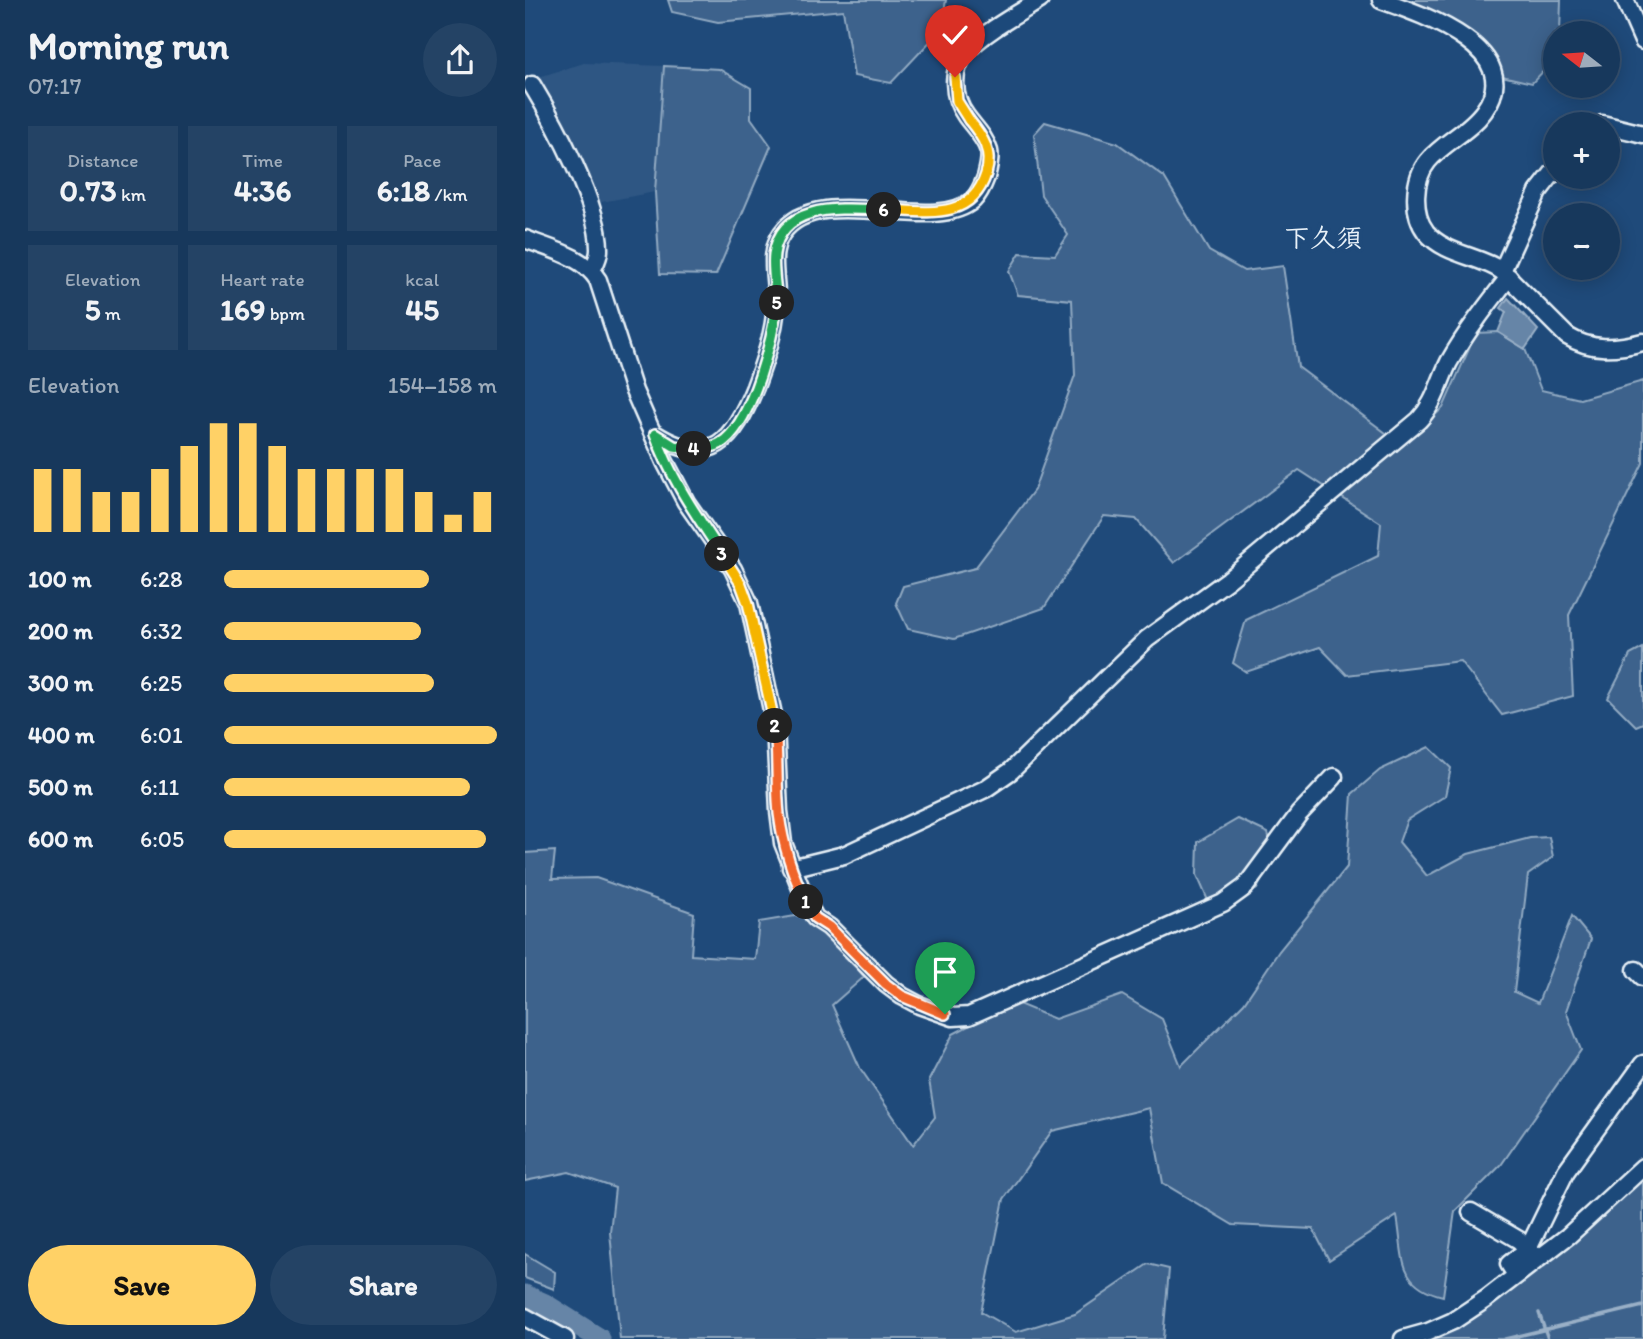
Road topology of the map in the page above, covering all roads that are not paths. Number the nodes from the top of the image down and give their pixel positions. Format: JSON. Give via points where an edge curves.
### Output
{"nodes":[{"id":1,"x":1039,"y":0,"type":"edge"},
{"id":2,"x":1381,"y":0,"type":"edge"},
{"id":3,"x":1625,"y":0,"type":"edge"},
{"id":4,"x":1643,"y":41,"type":"edge"},
{"id":5,"x":532,"y":85,"type":"dead end"},
{"id":6,"x":1620,"y":128,"type":"edge"},
{"id":7,"x":1643,"y":134,"type":"edge"},
{"id":8,"x":1543,"y":186,"type":"edge"},
{"id":9,"x":525,"y":239,"type":"edge"},
{"id":10,"x":592,"y":270,"type":"junction"},
{"id":11,"x":1506,"y":274,"type":"junction"},
{"id":12,"x":1643,"y":342,"type":"edge"},
{"id":13,"x":655,"y":434,"type":"junction"},
{"id":14,"x":1334,"y":777,"type":"dead end"},
{"id":15,"x":791,"y":868,"type":"junction"},
{"id":16,"x":1643,"y":1064,"type":"edge"},
{"id":17,"x":1643,"y":1167,"type":"edge"},
{"id":18,"x":1471,"y":1212,"type":"dead end"},
{"id":19,"x":1532,"y":1253,"type":"junction"},
{"id":20,"x":525,"y":1317,"type":"edge"},
{"id":21,"x":565,"y":1339,"type":"edge"},
{"id":22,"x":1403,"y":1339,"type":"edge"}],
"edges":[{"from":1,"to":13,"type":"street","via":[[977,42],[958,67],[957,101],[989,152],[983,186],[974,199],[960,208],[938,212],[832,209],[795,219],[777,241],[773,256],[775,323],[767,356],[740,421],[723,442],[700,449],[674,446]]},
{"from":2,"to":11,"type":"street","via":[[1465,37],[1489,65],[1493,89],[1486,108],[1429,160],[1416,199],[1420,220],[1436,242]]},
{"from":3,"to":4,"type":"street"},
{"from":5,"to":10,"type":"street","via":[[594,215],[599,250]]},
{"from":6,"to":7,"type":"street"},
{"from":8,"to":11,"type":"street"},
{"from":9,"to":10,"type":"street"},
{"from":10,"to":13,"type":"street","via":[[634,391]]},
{"from":11,"to":12,"type":"street","via":[[1578,342],[1599,348]]},
{"from":11,"to":15,"type":"street","via":[[1450,360],[1428,411],[1228,580],[1147,639],[1011,771],[972,796],[844,855]]},
{"from":13,"to":15,"type":"street","via":[[686,502],[733,569],[748,603],[775,724],[779,811]]},
{"from":14,"to":15,"type":"street","via":[[1299,814],[1244,887],[1223,903],[969,1016],[953,1017],[919,1005],[886,984],[815,918]]},
{"from":16,"to":19,"type":"street","via":[[1566,1171]]},
{"from":17,"to":19,"type":"street","via":[[1579,1227]]},
{"from":18,"to":19,"type":"street","via":[[1519,1240]]},
{"from":19,"to":22,"type":"street","via":[[1516,1275],[1453,1321]]},
{"from":20,"to":21,"type":"street"}]}
